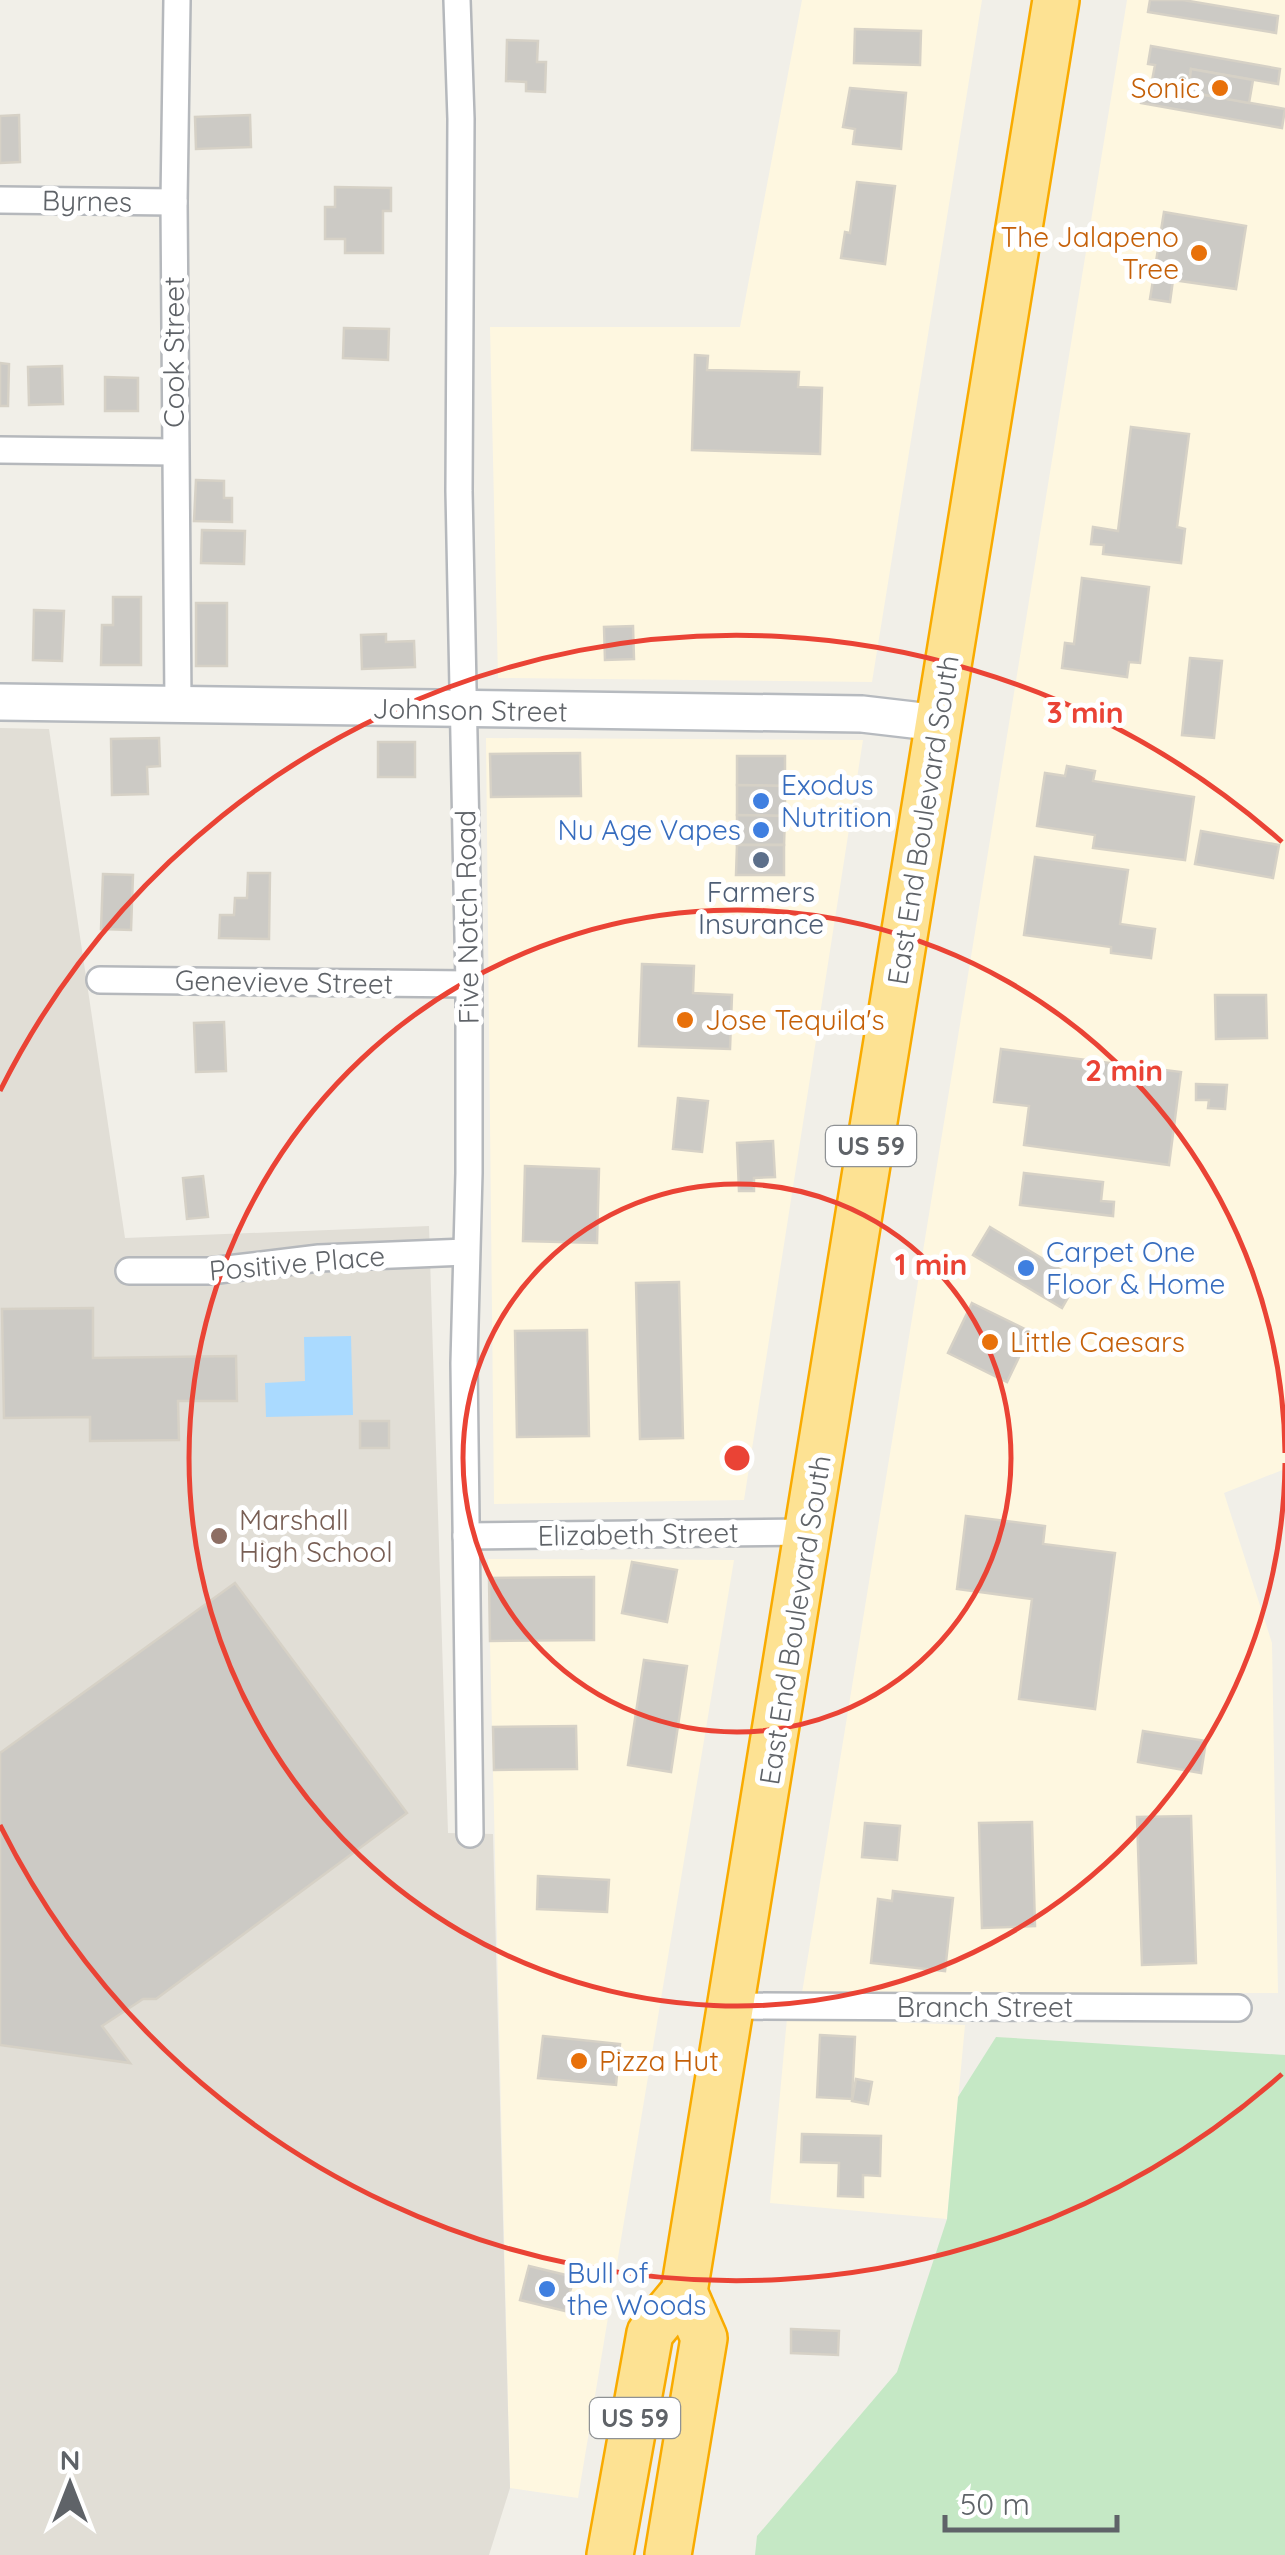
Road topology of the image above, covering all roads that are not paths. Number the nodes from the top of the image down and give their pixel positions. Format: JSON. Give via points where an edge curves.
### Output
{"nodes":[{"id":1,"x":177,"y":0,"type":"edge"},
{"id":2,"x":457,"y":0,"type":"edge"},
{"id":3,"x":1056,"y":0,"type":"edge"},
{"id":4,"x":0,"y":200,"type":"edge"},
{"id":5,"x":174,"y":202,"type":"junction"},
{"id":6,"x":0,"y":450,"type":"edge"},
{"id":7,"x":175,"y":452,"type":"junction"},
{"id":8,"x":0,"y":702,"type":"edge"},
{"id":9,"x":178,"y":704,"type":"junction"},
{"id":10,"x":463,"y":710,"type":"junction"},
{"id":11,"x":939,"y":723,"type":"junction"},
{"id":12,"x":100,"y":980,"type":"dead end"},
{"id":13,"x":468,"y":984,"type":"junction"},
{"id":14,"x":466,"y":1252,"type":"junction"},
{"id":15,"x":129,"y":1271,"type":"dead end"},
{"id":16,"x":810,"y":1532,"type":"junction"},
{"id":17,"x":466,"y":1536,"type":"junction"},
{"id":18,"x":470,"y":1834,"type":"dead end"},
{"id":19,"x":731,"y":2006,"type":"junction"},
{"id":20,"x":1238,"y":2008,"type":"dead end"},
{"id":21,"x":684,"y":2292,"type":"junction"},
{"id":22,"x":610,"y":2555,"type":"edge"},
{"id":23,"x":668,"y":2555,"type":"edge"}],
"edges":[{"from":1,"to":5,"type":"street","name":"Cook Street"},
{"from":2,"to":10,"type":"street","name":"Five Notch Road"},
{"from":3,"to":11,"type":"highway","name":"East End Boulevard South","number":"US 59"},
{"from":4,"to":5,"type":"street","name":"Byrnes"},
{"from":5,"to":7,"type":"street","name":"Cook Street"},
{"from":6,"to":7,"type":"street"},
{"from":7,"to":9,"type":"street","name":"Cook Street"},
{"from":8,"to":9,"type":"street","name":"Johnson Street"},
{"from":9,"to":10,"type":"street","name":"Johnson Street"},
{"from":10,"to":11,"type":"street","name":"Johnson Street","via":[[862,714]]},
{"from":10,"to":13,"type":"street","name":"Five Notch Road"},
{"from":11,"to":16,"type":"highway","name":"East End Boulevard South","number":"US 59"},
{"from":12,"to":13,"type":"street","name":"Genevieve Street"},
{"from":13,"to":14,"type":"street","name":"Five Notch Road"},
{"from":14,"to":15,"type":"street","name":"Positive Place"},
{"from":14,"to":17,"type":"street","name":"Five Notch Road"},
{"from":16,"to":17,"type":"street","name":"Elizabeth Street"},
{"from":16,"to":19,"type":"highway","name":"East End Boulevard South","number":"US 59"},
{"from":17,"to":18,"type":"street","name":"Five Notch Road"},
{"from":19,"to":20,"type":"street","name":"Branch Street"},
{"from":19,"to":21,"type":"highway","name":"East End Boulevard South","number":"US 59"},
{"from":21,"to":22,"type":"highway","number":"US 59","via":[[650,2333]]},
{"from":21,"to":23,"type":"highway","number":"US 59","via":[[704,2338]]}]}
